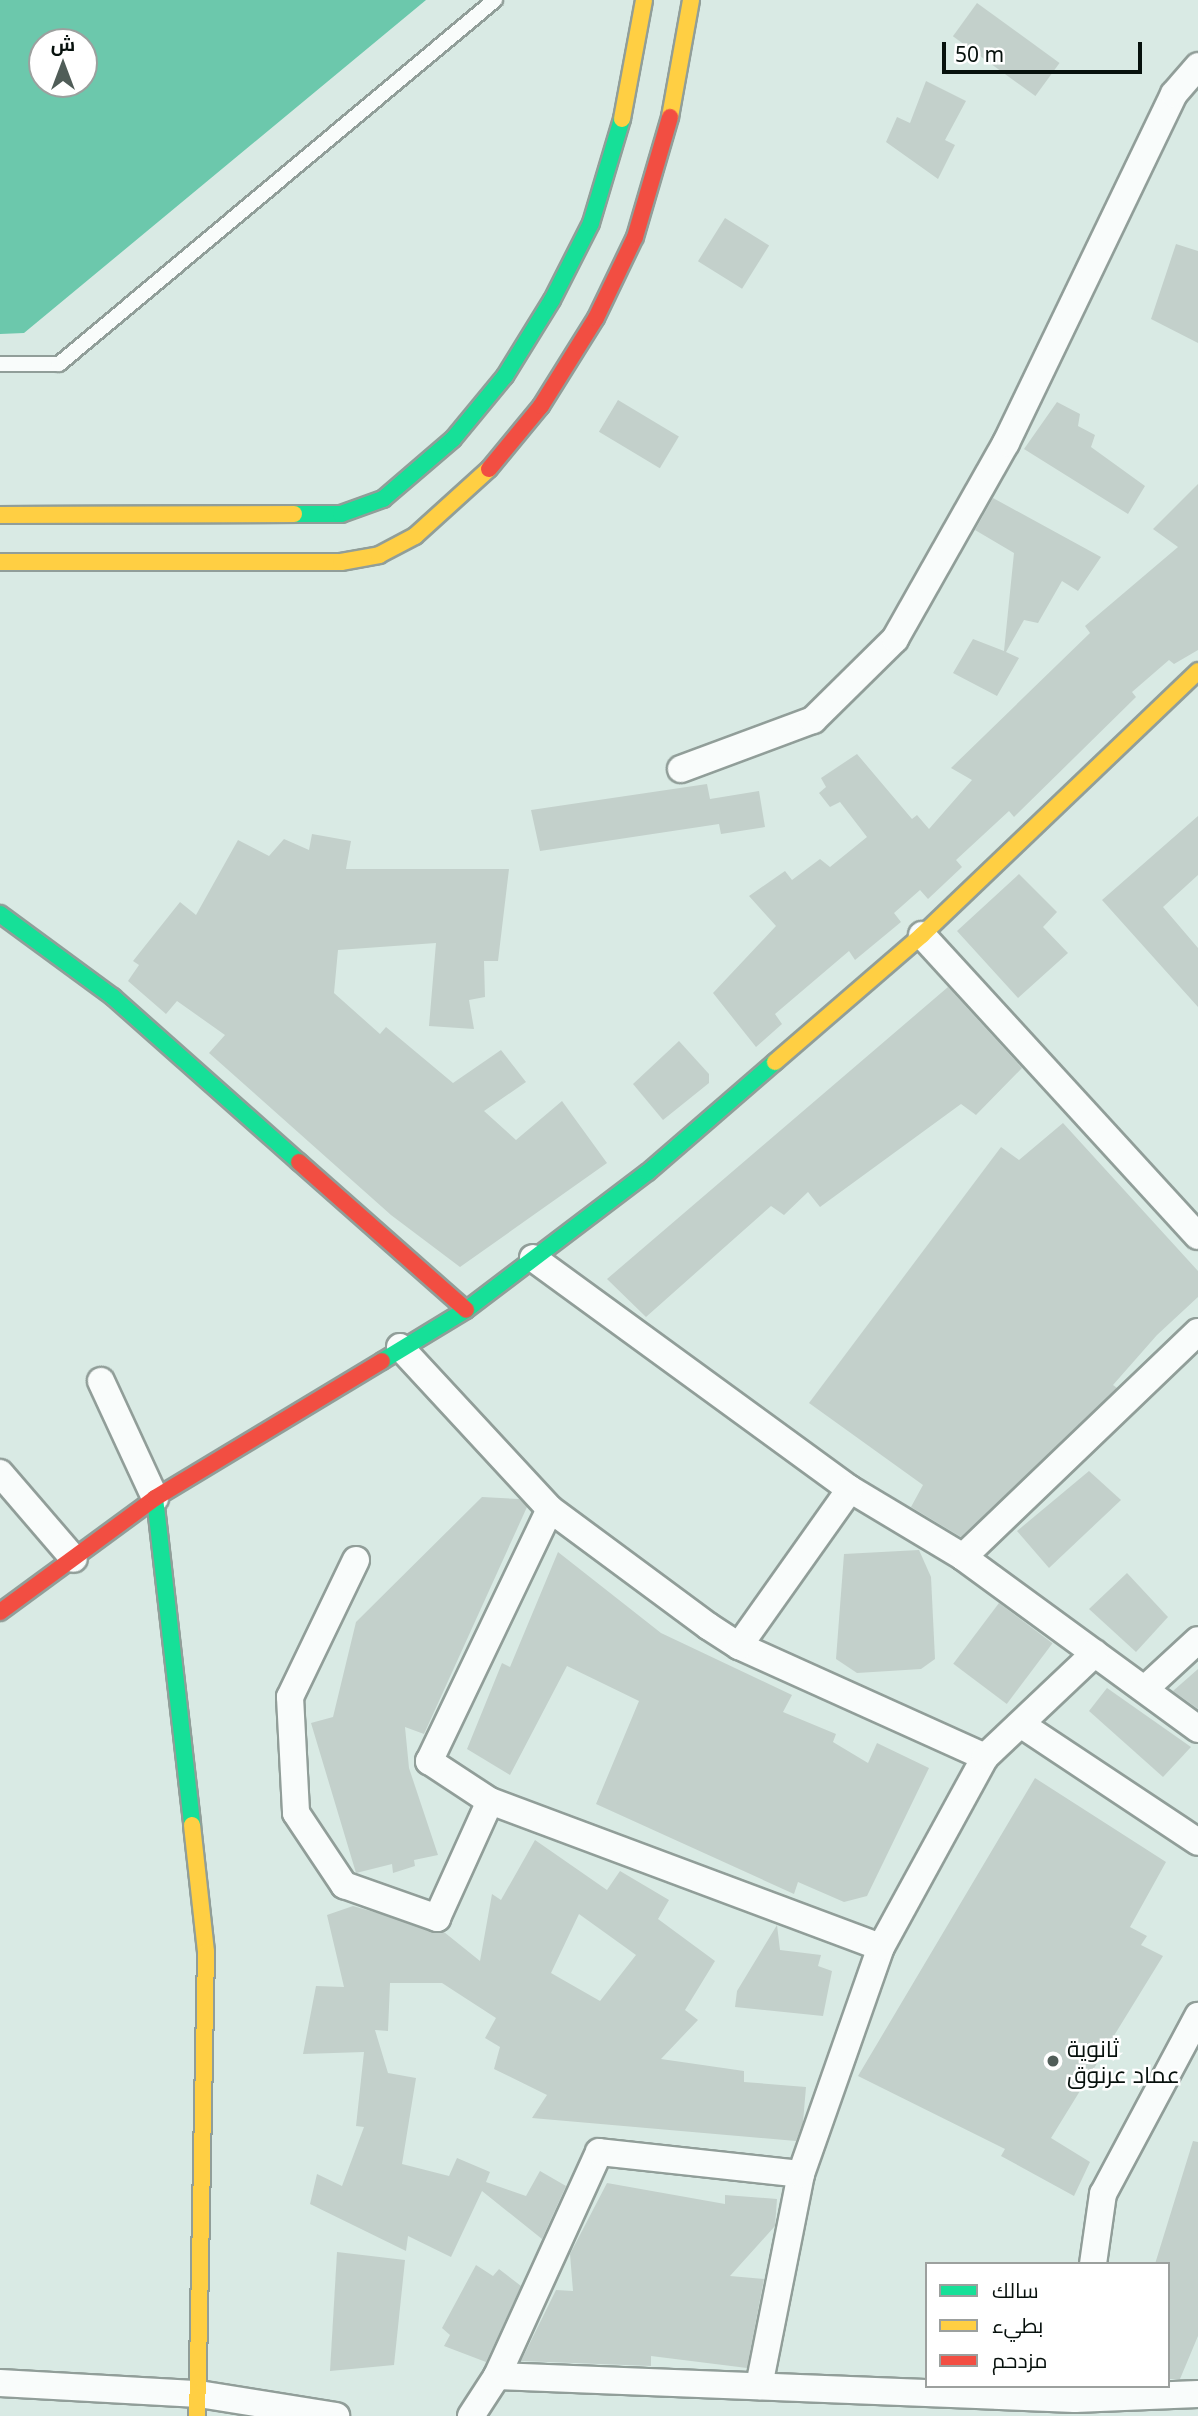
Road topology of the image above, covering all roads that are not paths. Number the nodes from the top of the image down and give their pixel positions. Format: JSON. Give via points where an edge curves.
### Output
{"nodes":[{"id":1,"x":495,"y":0,"type":"edge"},
{"id":2,"x":644,"y":0,"type":"edge"},
{"id":3,"x":691,"y":0,"type":"edge"},
{"id":4,"x":1198,"y":66,"type":"edge"},
{"id":5,"x":0,"y":364,"type":"edge"},
{"id":6,"x":0,"y":515,"type":"edge"},
{"id":7,"x":0,"y":562,"type":"edge"},
{"id":8,"x":1198,"y":671,"type":"edge"},
{"id":9,"x":681,"y":769,"type":"dead end"},
{"id":10,"x":0,"y":914,"type":"edge"},
{"id":11,"x":922,"y":935,"type":"junction"},
{"id":12,"x":1198,"y":1236,"type":"edge"},
{"id":13,"x":533,"y":1258,"type":"junction"},
{"id":14,"x":466,"y":1310,"type":"junction"},
{"id":15,"x":1198,"y":1332,"type":"edge"},
{"id":16,"x":400,"y":1347,"type":"junction"},
{"id":17,"x":101,"y":1381,"type":"dead end"},
{"id":18,"x":0,"y":1473,"type":"edge"},
{"id":19,"x":850,"y":1489,"type":"junction"},
{"id":20,"x":155,"y":1498,"type":"junction"},
{"id":21,"x":550,"y":1509,"type":"junction"},
{"id":22,"x":962,"y":1557,"type":"junction"},
{"id":23,"x":74,"y":1559,"type":"junction"},
{"id":24,"x":356,"y":1560,"type":"dead end"},
{"id":25,"x":0,"y":1612,"type":"edge"},
{"id":26,"x":1198,"y":1640,"type":"edge"},
{"id":27,"x":739,"y":1646,"type":"junction"},
{"id":28,"x":1095,"y":1653,"type":"junction"},
{"id":29,"x":1147,"y":1687,"type":"junction"},
{"id":30,"x":1022,"y":1725,"type":"junction"},
{"id":31,"x":1198,"y":1729,"type":"edge"},
{"id":32,"x":985,"y":1757,"type":"junction"},
{"id":33,"x":490,"y":1801,"type":"junction"},
{"id":34,"x":1198,"y":1842,"type":"edge"},
{"id":35,"x":881,"y":1947,"type":"junction"},
{"id":36,"x":1198,"y":2016,"type":"edge"},
{"id":37,"x":801,"y":2174,"type":"junction"},
{"id":38,"x":1093,"y":2262,"type":"edge"},
{"id":39,"x":497,"y":2376,"type":"junction"},
{"id":40,"x":0,"y":2383,"type":"edge"},
{"id":41,"x":759,"y":2386,"type":"junction"},
{"id":42,"x":1198,"y":2394,"type":"edge"},
{"id":43,"x":1076,"y":2400,"type":"edge"},
{"id":44,"x":198,"y":2405,"type":"edge"},
{"id":45,"x":336,"y":2416,"type":"edge"},
{"id":46,"x":471,"y":2416,"type":"edge"}],
"edges":[{"from":1,"to":5,"type":"lane","via":[[59,364]]},
{"from":2,"to":6,"type":"street","via":[[623,116],[594,211],[552,300],[505,376],[453,439],[383,499],[341,514]]},
{"from":3,"to":7,"type":"street","via":[[669,122],[635,237],[596,318],[541,406],[492,466],[415,536],[379,555],[341,562]]},
{"from":4,"to":9,"type":"street","via":[[1174,94],[1006,443],[895,639],[813,720]]},
{"from":8,"to":11,"type":"street"},
{"from":10,"to":14,"type":"street","via":[[113,997]]},
{"from":11,"to":12,"type":"street"},
{"from":11,"to":13,"type":"street","via":[[648,1172]]},
{"from":13,"to":14,"type":"street"},
{"from":13,"to":19,"type":"street"},
{"from":14,"to":16,"type":"street"},
{"from":15,"to":22,"type":"street"},
{"from":16,"to":20,"type":"street"},
{"from":16,"to":21,"type":"street"},
{"from":17,"to":20,"type":"street"},
{"from":18,"to":23,"type":"street"},
{"from":19,"to":22,"type":"street"},
{"from":19,"to":27,"type":"street"},
{"from":20,"to":23,"type":"street"},
{"from":20,"to":44,"type":"street","via":[[206,1952]]},
{"from":21,"to":27,"type":"street"},
{"from":21,"to":33,"type":"street","via":[[429,1760]]},
{"from":22,"to":28,"type":"street"},
{"from":23,"to":25,"type":"street"},
{"from":24,"to":33,"type":"street","via":[[290,1697],[296,1813],[344,1885],[437,1918]]},
{"from":26,"to":29,"type":"street"},
{"from":27,"to":32,"type":"street"},
{"from":28,"to":29,"type":"street"},
{"from":28,"to":30,"type":"street"},
{"from":29,"to":31,"type":"street"},
{"from":30,"to":32,"type":"street"},
{"from":30,"to":34,"type":"street"},
{"from":32,"to":35,"type":"street"},
{"from":33,"to":35,"type":"street"},
{"from":35,"to":37,"type":"street"},
{"from":36,"to":38,"type":"street","via":[[1103,2194]]},
{"from":37,"to":39,"type":"street","via":[[599,2152]]},
{"from":37,"to":41,"type":"street"},
{"from":39,"to":41,"type":"street"},
{"from":39,"to":46,"type":"street"},
{"from":40,"to":44,"type":"street"},
{"from":41,"to":43,"type":"street"},
{"from":42,"to":43,"type":"street"},
{"from":44,"to":45,"type":"street"}]}
